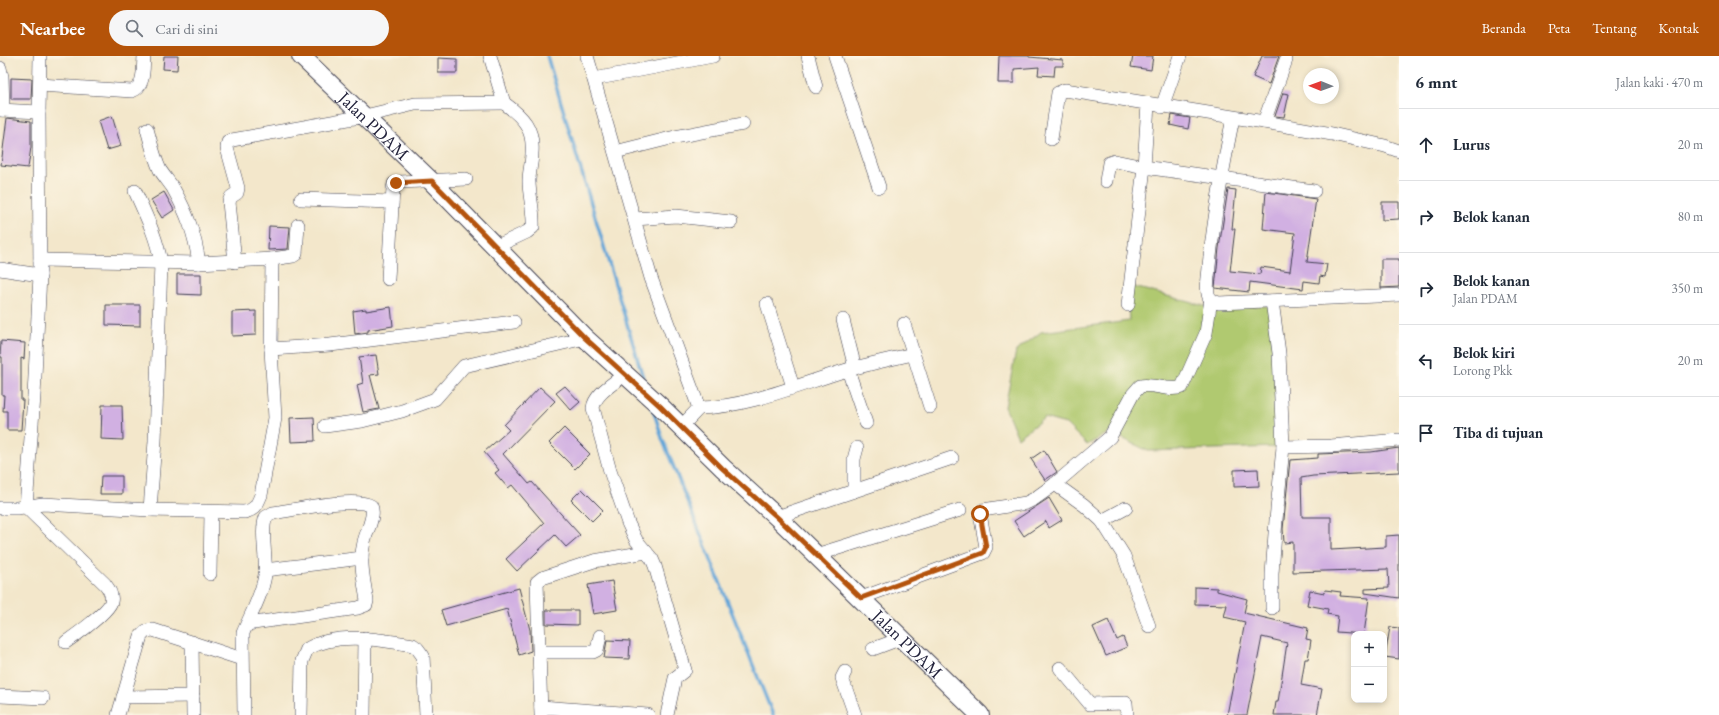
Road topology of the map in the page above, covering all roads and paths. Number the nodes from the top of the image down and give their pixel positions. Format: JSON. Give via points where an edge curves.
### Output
{"nodes":[{"id":1,"x":40,"y":56,"type":"edge"},
{"id":2,"x":144,"y":56,"type":"edge"},
{"id":3,"x":301,"y":56,"type":"edge"},
{"id":4,"x":490,"y":56,"type":"edge"},
{"id":5,"x":587,"y":56,"type":"edge"},
{"id":6,"x":713,"y":56,"type":"edge"},
{"id":7,"x":808,"y":56,"type":"edge"},
{"id":8,"x":835,"y":56,"type":"edge"},
{"id":9,"x":1180,"y":56,"type":"edge"},
{"id":10,"x":1286,"y":60,"type":"dead end"},
{"id":11,"x":0,"y":68,"type":"edge"},
{"id":12,"x":594,"y":78,"type":"junction"},
{"id":13,"x":40,"y":85,"type":"junction"},
{"id":14,"x":816,"y":87,"type":"dead end"},
{"id":15,"x":504,"y":103,"type":"junction"},
{"id":16,"x":1148,"y":104,"type":"junction"},
{"id":17,"x":1162,"y":107,"type":"junction"},
{"id":18,"x":2,"y":110,"type":"edge"},
{"id":19,"x":39,"y":112,"type":"junction"},
{"id":20,"x":365,"y":116,"type":"junction"},
{"id":21,"x":1234,"y":118,"type":"junction"},
{"id":22,"x":1264,"y":122,"type":"junction"},
{"id":23,"x":743,"y":124,"type":"dead end"},
{"id":24,"x":147,"y":129,"type":"dead end"},
{"id":25,"x":1052,"y":140,"type":"dead end"},
{"id":26,"x":1399,"y":151,"type":"edge"},
{"id":27,"x":615,"y":152,"type":"junction"},
{"id":28,"x":1144,"y":167,"type":"junction"},
{"id":29,"x":1221,"y":177,"type":"junction"},
{"id":30,"x":466,"y":179,"type":"dead end"},
{"id":31,"x":1106,"y":180,"type":"dead end"},
{"id":32,"x":432,"y":181,"type":"junction"},
{"id":33,"x":879,"y":187,"type":"dead end"},
{"id":34,"x":136,"y":191,"type":"dead end"},
{"id":35,"x":1314,"y":191,"type":"dead end"},
{"id":36,"x":301,"y":199,"type":"dead end"},
{"id":37,"x":392,"y":202,"type":"junction"},
{"id":38,"x":635,"y":219,"type":"junction"},
{"id":39,"x":731,"y":222,"type":"dead end"},
{"id":40,"x":298,"y":225,"type":"dead end"},
{"id":41,"x":495,"y":247,"type":"junction"},
{"id":42,"x":272,"y":259,"type":"junction"},
{"id":43,"x":40,"y":260,"type":"junction"},
{"id":44,"x":235,"y":262,"type":"junction"},
{"id":45,"x":161,"y":263,"type":"junction"},
{"id":46,"x":199,"y":263,"type":"junction"},
{"id":47,"x":0,"y":269,"type":"edge"},
{"id":48,"x":40,"y":275,"type":"junction"},
{"id":49,"x":388,"y":279,"type":"dead end"},
{"id":50,"x":1399,"y":295,"type":"edge"},
{"id":51,"x":1211,"y":299,"type":"junction"},
{"id":52,"x":1272,"y":301,"type":"junction"},
{"id":53,"x":768,"y":304,"type":"dead end"},
{"id":54,"x":1128,"y":305,"type":"dead end"},
{"id":55,"x":843,"y":320,"type":"dead end"},
{"id":56,"x":514,"y":322,"type":"dead end"},
{"id":57,"x":904,"y":324,"type":"dead end"},
{"id":58,"x":585,"y":338,"type":"junction"},
{"id":59,"x":270,"y":350,"type":"junction"},
{"id":60,"x":913,"y":354,"type":"junction"},
{"id":61,"x":852,"y":369,"type":"junction"},
{"id":62,"x":630,"y":378,"type":"junction"},
{"id":63,"x":793,"y":387,"type":"junction"},
{"id":64,"x":930,"y":406,"type":"dead end"},
{"id":65,"x":699,"y":408,"type":"junction"},
{"id":66,"x":866,"y":423,"type":"dead end"},
{"id":67,"x":324,"y":426,"type":"dead end"},
{"id":68,"x":681,"y":427,"type":"junction"},
{"id":69,"x":1399,"y":440,"type":"edge"},
{"id":70,"x":1283,"y":447,"type":"junction"},
{"id":71,"x":858,"y":448,"type":"dead end"},
{"id":72,"x":952,"y":458,"type":"dead end"},
{"id":73,"x":1055,"y":484,"type":"junction"},
{"id":74,"x":854,"y":491,"type":"junction"},
{"id":75,"x":26,"y":507,"type":"junction"},
{"id":76,"x":0,"y":508,"type":"edge"},
{"id":77,"x":1126,"y":508,"type":"dead end"},
{"id":78,"x":150,"y":510,"type":"junction"},
{"id":79,"x":960,"y":510,"type":"dead end"},
{"id":80,"x":211,"y":512,"type":"junction"},
{"id":81,"x":777,"y":517,"type":"junction"},
{"id":82,"x":1102,"y":521,"type":"junction"},
{"id":83,"x":646,"y":552,"type":"junction"},
{"id":84,"x":816,"y":555,"type":"junction"},
{"id":85,"x":362,"y":558,"type":"junction"},
{"id":86,"x":265,"y":570,"type":"junction"},
{"id":87,"x":210,"y":574,"type":"dead end"},
{"id":88,"x":861,"y":598,"type":"junction"},
{"id":89,"x":1272,"y":608,"type":"dead end"},
{"id":90,"x":247,"y":624,"type":"junction"},
{"id":91,"x":1149,"y":626,"type":"dead end"},
{"id":92,"x":600,"y":636,"type":"dead end"},
{"id":93,"x":365,"y":638,"type":"junction"},
{"id":94,"x":902,"y":638,"type":"junction"},
{"id":95,"x":66,"y":642,"type":"dead end"},
{"id":96,"x":192,"y":642,"type":"junction"},
{"id":97,"x":873,"y":649,"type":"dead end"},
{"id":98,"x":540,"y":652,"type":"junction"},
{"id":99,"x":242,"y":659,"type":"junction"},
{"id":100,"x":1060,"y":668,"type":"dead end"},
{"id":101,"x":845,"y":672,"type":"dead end"},
{"id":102,"x":0,"y":696,"type":"edge"},
{"id":103,"x":192,"y":696,"type":"junction"},
{"id":104,"x":123,"y":697,"type":"junction"},
{"id":105,"x":43,"y":698,"type":"dead end"},
{"id":106,"x":541,"y":711,"type":"edge"},
{"id":107,"x":118,"y":715,"type":"edge"},
{"id":108,"x":193,"y":715,"type":"edge"},
{"id":109,"x":244,"y":715,"type":"edge"},
{"id":110,"x":301,"y":715,"type":"edge"},
{"id":111,"x":364,"y":715,"type":"edge"},
{"id":112,"x":426,"y":715,"type":"edge"},
{"id":113,"x":648,"y":715,"type":"edge"},
{"id":114,"x":667,"y":715,"type":"edge"},
{"id":115,"x":856,"y":715,"type":"edge"},
{"id":116,"x":980,"y":715,"type":"edge"},
{"id":117,"x":1127,"y":715,"type":"edge"}],
"edges":[{"from":1,"to":13,"type":"street"},
{"from":2,"to":13,"type":"street","via":[[141,84],[132,91]]},
{"from":3,"to":20,"type":"street","name":"Jalan PDAM"},
{"from":4,"to":15,"type":"street"},
{"from":5,"to":12,"type":"street"},
{"from":6,"to":12,"type":"street"},
{"from":7,"to":14,"type":"street"},
{"from":8,"to":33,"type":"street"},
{"from":9,"to":17,"type":"street"},
{"from":10,"to":22,"type":"street"},
{"from":11,"to":18,"type":"street"},
{"from":12,"to":27,"type":"street"},
{"from":13,"to":19,"type":"street"},
{"from":15,"to":20,"type":"street","via":[[415,104]]},
{"from":15,"to":41,"type":"street","via":[[527,123],[531,133],[533,152],[529,180],[534,214],[533,227]]},
{"from":16,"to":17,"type":"street"},
{"from":16,"to":25,"type":"street","via":[[1062,91],[1057,97]]},
{"from":16,"to":28,"type":"street"},
{"from":17,"to":21,"type":"street"},
{"from":18,"to":19,"type":"street"},
{"from":19,"to":43,"type":"street"},
{"from":20,"to":32,"type":"street","name":"Jalan PDAM"},
{"from":20,"to":44,"type":"street","via":[[228,142],[227,148],[238,188],[229,202]]},
{"from":21,"to":22,"type":"street"},
{"from":21,"to":29,"type":"street"},
{"from":22,"to":26,"type":"street","via":[[1332,134]]},
{"from":23,"to":27,"type":"street"},
{"from":24,"to":46,"type":"street","via":[[161,171],[188,217],[196,239]]},
{"from":27,"to":38,"type":"street"},
{"from":28,"to":29,"type":"street"},
{"from":28,"to":31,"type":"street","via":[[1110,161]]},
{"from":28,"to":54,"type":"street"},
{"from":29,"to":35,"type":"street"},
{"from":29,"to":51,"type":"street","via":[[1208,280]]},
{"from":30,"to":32,"type":"street"},
{"from":32,"to":37,"type":"street","via":[[396,183]]},
{"from":32,"to":41,"type":"street","name":"Jalan PDAM"},
{"from":34,"to":45,"type":"street","via":[[155,237]]},
{"from":36,"to":37,"type":"street"},
{"from":37,"to":49,"type":"street"},
{"from":38,"to":39,"type":"street","via":[[676,216]]},
{"from":38,"to":65,"type":"street","via":[[651,278]]},
{"from":40,"to":42,"type":"street","via":[[296,254]]},
{"from":41,"to":58,"type":"street","name":"Jalan PDAM"},
{"from":42,"to":44,"type":"street"},
{"from":42,"to":59,"type":"street"},
{"from":43,"to":45,"type":"street"},
{"from":43,"to":48,"type":"street"},
{"from":44,"to":46,"type":"street"},
{"from":45,"to":46,"type":"street"},
{"from":45,"to":78,"type":"street"},
{"from":47,"to":48,"type":"street"},
{"from":48,"to":75,"type":"street"},
{"from":50,"to":52,"type":"street"},
{"from":51,"to":52,"type":"street","via":[[1219,303]]},
{"from":51,"to":73,"type":"street","via":[[1206,333],[1183,386],[1178,388],[1144,385],[1137,388],[1110,437]]},
{"from":52,"to":70,"type":"street","via":[[1279,353]]},
{"from":53,"to":63,"type":"street"},
{"from":55,"to":61,"type":"street"},
{"from":56,"to":59,"type":"street"},
{"from":57,"to":60,"type":"street"},
{"from":58,"to":62,"type":"street","name":"Jalan PDAM"},
{"from":58,"to":67,"type":"street","via":[[464,366],[435,399],[402,411]]},
{"from":59,"to":80,"type":"street","via":[[275,418],[261,495],[257,505],[250,511]]},
{"from":60,"to":61,"type":"street"},
{"from":60,"to":64,"type":"street"},
{"from":61,"to":63,"type":"street"},
{"from":61,"to":66,"type":"street"},
{"from":62,"to":68,"type":"street","name":"Jalan PDAM"},
{"from":62,"to":83,"type":"street","via":[[600,395],[595,401],[594,408],[610,471],[628,523],[636,540]]},
{"from":63,"to":65,"type":"street","via":[[729,405]]},
{"from":65,"to":68,"type":"street"},
{"from":68,"to":81,"type":"street","name":"Jalan PDAM"},
{"from":69,"to":70,"type":"street"},
{"from":70,"to":89,"type":"street","via":[[1272,574]]},
{"from":71,"to":74,"type":"street","via":[[854,458]]},
{"from":72,"to":74,"type":"street"},
{"from":73,"to":82,"type":"street"},
{"from":73,"to":88,"type":"street","via":[[1026,503],[983,510],[980,520],[986,547],[981,555]]},
{"from":74,"to":81,"type":"street"},
{"from":75,"to":76,"type":"street"},
{"from":75,"to":78,"type":"street","via":[[43,504]]},
{"from":75,"to":95,"type":"street","via":[[105,584],[110,594],[109,606]]},
{"from":77,"to":82,"type":"street"},
{"from":78,"to":80,"type":"street"},
{"from":79,"to":84,"type":"street"},
{"from":80,"to":87,"type":"street"},
{"from":81,"to":84,"type":"street","name":"Jalan PDAM"},
{"from":82,"to":91,"type":"street","via":[[1124,556]]},
{"from":83,"to":98,"type":"street","via":[[594,561],[539,580],[536,586]]},
{"from":83,"to":114,"type":"street","via":[[655,566],[685,670],[675,678]]},
{"from":84,"to":88,"type":"street","name":"Jalan PDAM"},
{"from":85,"to":86,"type":"street"},
{"from":85,"to":86,"type":"street","via":[[372,508],[367,504],[346,502],[273,512],[268,515],[264,525]]},
{"from":85,"to":90,"type":"street","via":[[367,600],[364,606]]},
{"from":86,"to":90,"type":"street","via":[[262,589]]},
{"from":88,"to":94,"type":"street","name":"Jalan PDAM"},
{"from":90,"to":99,"type":"street"},
{"from":92,"to":98,"type":"street","via":[[597,650],[593,652]]},
{"from":93,"to":110,"type":"street","via":[[327,642],[307,649],[302,661]]},
{"from":93,"to":111,"type":"street"},
{"from":93,"to":112,"type":"street","via":[[413,645],[421,652]]},
{"from":94,"to":97,"type":"street"},
{"from":94,"to":116,"type":"street","name":"Jalan PDAM"},
{"from":96,"to":99,"type":"street"},
{"from":96,"to":103,"type":"street"},
{"from":96,"to":104,"type":"street","via":[[154,630],[143,633]]},
{"from":98,"to":106,"type":"street"},
{"from":99,"to":109,"type":"street"},
{"from":100,"to":117,"type":"street","via":[[1090,704],[1126,703]]},
{"from":101,"to":115,"type":"street","via":[[842,678]]},
{"from":102,"to":105,"type":"street"},
{"from":103,"to":104,"type":"street"},
{"from":103,"to":108,"type":"street"},
{"from":104,"to":107,"type":"street"},
{"from":106,"to":113,"type":"street"}]}
